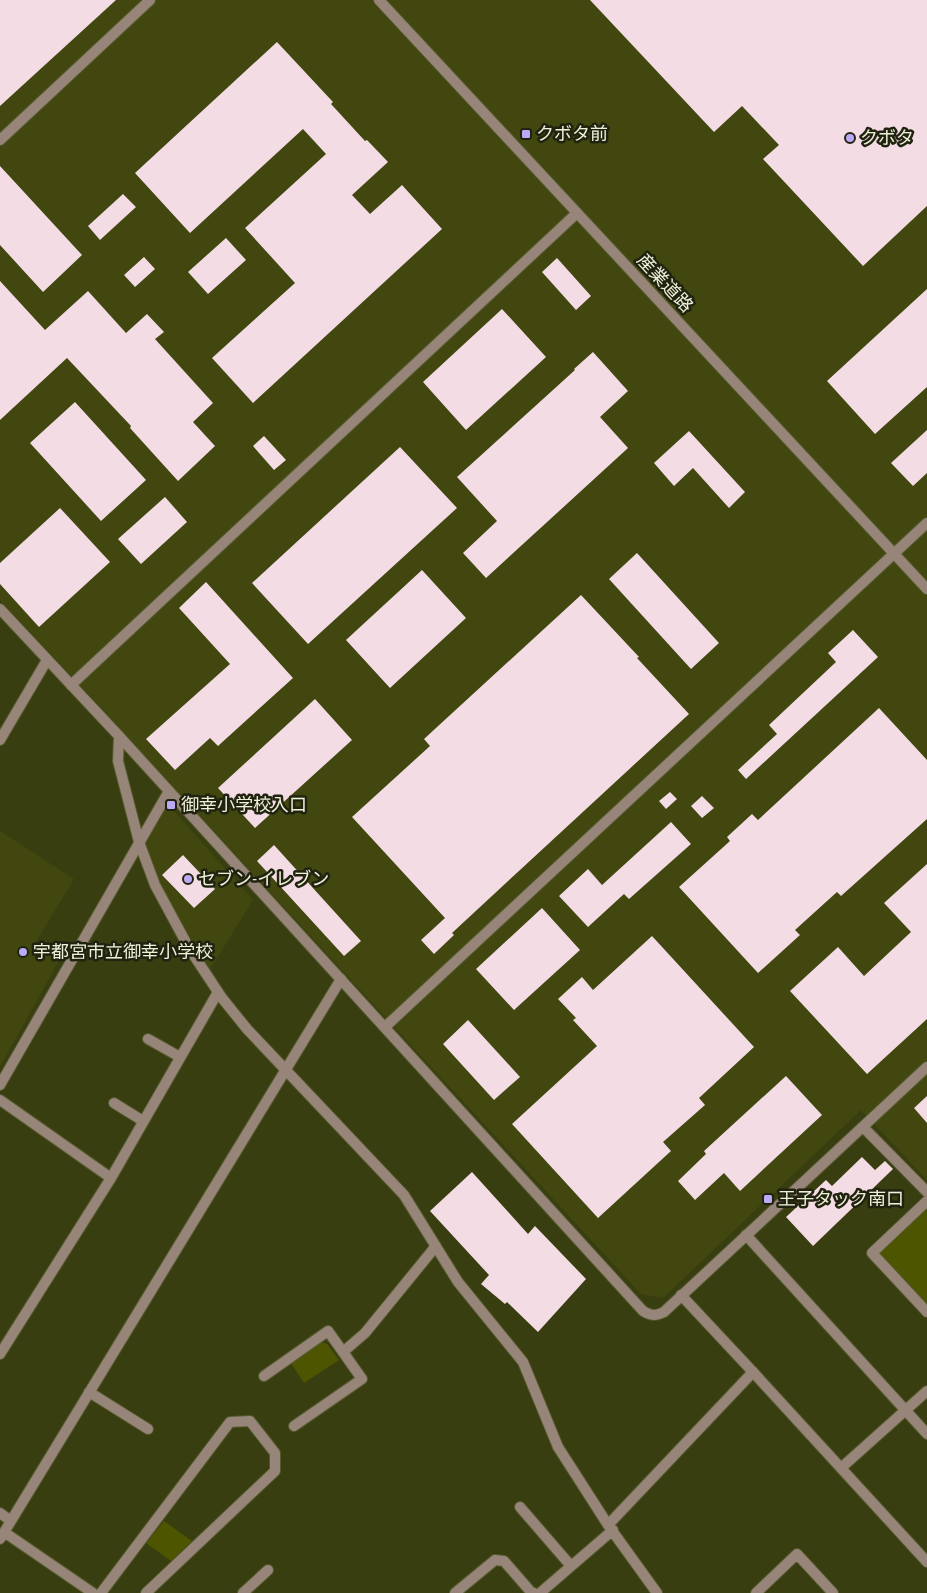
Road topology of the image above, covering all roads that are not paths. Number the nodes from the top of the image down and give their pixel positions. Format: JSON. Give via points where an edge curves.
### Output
{"nodes":[{"id":1,"x":150,"y":0,"type":"edge"},
{"id":2,"x":380,"y":0,"type":"edge"},
{"id":3,"x":0,"y":140,"type":"edge"},
{"id":4,"x":577,"y":213,"type":"junction"},
{"id":5,"x":927,"y":523,"type":"edge"},
{"id":6,"x":894,"y":554,"type":"junction"},
{"id":7,"x":927,"y":589,"type":"edge"},
{"id":8,"x":0,"y":609,"type":"edge"},
{"id":9,"x":47,"y":660,"type":"junction"},
{"id":10,"x":71,"y":684,"type":"junction"},
{"id":11,"x":119,"y":736,"type":"junction"},
{"id":12,"x":0,"y":740,"type":"edge"},
{"id":13,"x":169,"y":791,"type":"junction"},
{"id":14,"x":139,"y":842,"type":"junction"},
{"id":15,"x":341,"y":979,"type":"junction"},
{"id":16,"x":218,"y":992,"type":"junction"},
{"id":17,"x":385,"y":1027,"type":"junction"},
{"id":18,"x":148,"y":1039,"type":"dead end"},
{"id":19,"x":180,"y":1057,"type":"junction"},
{"id":20,"x":927,"y":1067,"type":"edge"},
{"id":21,"x":285,"y":1070,"type":"junction"},
{"id":22,"x":0,"y":1085,"type":"edge"},
{"id":23,"x":0,"y":1100,"type":"edge"},
{"id":24,"x":114,"y":1103,"type":"dead end"},
{"id":25,"x":143,"y":1121,"type":"junction"},
{"id":26,"x":863,"y":1127,"type":"junction"},
{"id":27,"x":110,"y":1178,"type":"junction"},
{"id":28,"x":927,"y":1192,"type":"edge"},
{"id":29,"x":927,"y":1201,"type":"edge"},
{"id":30,"x":746,"y":1236,"type":"junction"},
{"id":31,"x":436,"y":1246,"type":"junction"},
{"id":32,"x":681,"y":1295,"type":"junction"},
{"id":33,"x":927,"y":1312,"type":"edge"},
{"id":34,"x":343,"y":1352,"type":"junction"},
{"id":35,"x":0,"y":1354,"type":"edge"},
{"id":36,"x":753,"y":1372,"type":"junction"},
{"id":37,"x":264,"y":1376,"type":"dead end"},
{"id":38,"x":927,"y":1391,"type":"edge"},
{"id":39,"x":89,"y":1392,"type":"junction"},
{"id":40,"x":906,"y":1411,"type":"junction"},
{"id":41,"x":294,"y":1426,"type":"dead end"},
{"id":42,"x":148,"y":1429,"type":"dead end"},
{"id":43,"x":927,"y":1434,"type":"edge"},
{"id":44,"x":841,"y":1468,"type":"junction"},
{"id":45,"x":520,"y":1507,"type":"dead end"},
{"id":46,"x":0,"y":1513,"type":"edge"},
{"id":47,"x":10,"y":1521,"type":"junction"},
{"id":48,"x":610,"y":1528,"type":"junction"},
{"id":49,"x":2,"y":1536,"type":"edge"},
{"id":50,"x":927,"y":1562,"type":"edge"},
{"id":51,"x":571,"y":1566,"type":"junction"},
{"id":52,"x":268,"y":1570,"type":"dead end"},
{"id":53,"x":828,"y":1591,"type":"edge"},
{"id":54,"x":92,"y":1593,"type":"edge"},
{"id":55,"x":101,"y":1593,"type":"edge"},
{"id":56,"x":146,"y":1593,"type":"edge"},
{"id":57,"x":243,"y":1593,"type":"edge"},
{"id":58,"x":455,"y":1593,"type":"edge"},
{"id":59,"x":534,"y":1593,"type":"edge"},
{"id":60,"x":540,"y":1593,"type":"edge"},
{"id":61,"x":657,"y":1593,"type":"edge"},
{"id":62,"x":756,"y":1593,"type":"edge"}],
"edges":[{"from":1,"to":3,"type":"street"},
{"from":2,"to":4,"type":"street","name":"産業道路"},
{"from":4,"to":6,"type":"street","name":"産業道路"},
{"from":4,"to":10,"type":"street"},
{"from":5,"to":6,"type":"street"},
{"from":6,"to":7,"type":"street","name":"産業道路"},
{"from":6,"to":17,"type":"street"},
{"from":8,"to":9,"type":"street"},
{"from":9,"to":10,"type":"street"},
{"from":9,"to":12,"type":"street"},
{"from":10,"to":11,"type":"street"},
{"from":11,"to":13,"type":"street"},
{"from":11,"to":14,"type":"street","via":[[118,761]]},
{"from":13,"to":14,"type":"street"},
{"from":13,"to":15,"type":"street"},
{"from":14,"to":16,"type":"street","via":[[154,885]]},
{"from":14,"to":22,"type":"street"},
{"from":15,"to":17,"type":"street"},
{"from":15,"to":21,"type":"street"},
{"from":16,"to":19,"type":"street"},
{"from":16,"to":21,"type":"street"},
{"from":17,"to":32,"type":"street","via":[[644,1311],[654,1316],[660,1314]]},
{"from":18,"to":19,"type":"street"},
{"from":19,"to":25,"type":"street"},
{"from":20,"to":26,"type":"street"},
{"from":21,"to":31,"type":"street","via":[[404,1195]]},
{"from":21,"to":39,"type":"street"},
{"from":23,"to":27,"type":"street"},
{"from":24,"to":25,"type":"street"},
{"from":25,"to":27,"type":"street"},
{"from":26,"to":28,"type":"street"},
{"from":26,"to":30,"type":"street"},
{"from":27,"to":35,"type":"street"},
{"from":29,"to":33,"type":"street","via":[[872,1253]]},
{"from":30,"to":32,"type":"street"},
{"from":30,"to":40,"type":"street"},
{"from":31,"to":34,"type":"street","via":[[365,1333]]},
{"from":31,"to":48,"type":"street","via":[[458,1282],[523,1362],[558,1447]]},
{"from":32,"to":36,"type":"street"},
{"from":34,"to":37,"type":"street","via":[[328,1331]]},
{"from":34,"to":41,"type":"street","via":[[362,1379]]},
{"from":36,"to":44,"type":"street"},
{"from":36,"to":48,"type":"street"},
{"from":38,"to":40,"type":"street"},
{"from":39,"to":42,"type":"street"},
{"from":39,"to":47,"type":"street"},
{"from":40,"to":43,"type":"street"},
{"from":40,"to":44,"type":"street"},
{"from":44,"to":50,"type":"street"},
{"from":45,"to":51,"type":"street"},
{"from":46,"to":47,"type":"street"},
{"from":47,"to":49,"type":"street"},
{"from":48,"to":51,"type":"street"},
{"from":48,"to":61,"type":"street"},
{"from":49,"to":54,"type":"street"},
{"from":51,"to":60,"type":"street"},
{"from":52,"to":57,"type":"street"},
{"from":53,"to":62,"type":"street","via":[[797,1554]]},
{"from":55,"to":56,"type":"street","via":[[230,1422],[250,1421],[275,1453],[275,1470]]},
{"from":58,"to":59,"type":"street","via":[[495,1560],[504,1561]]}]}
